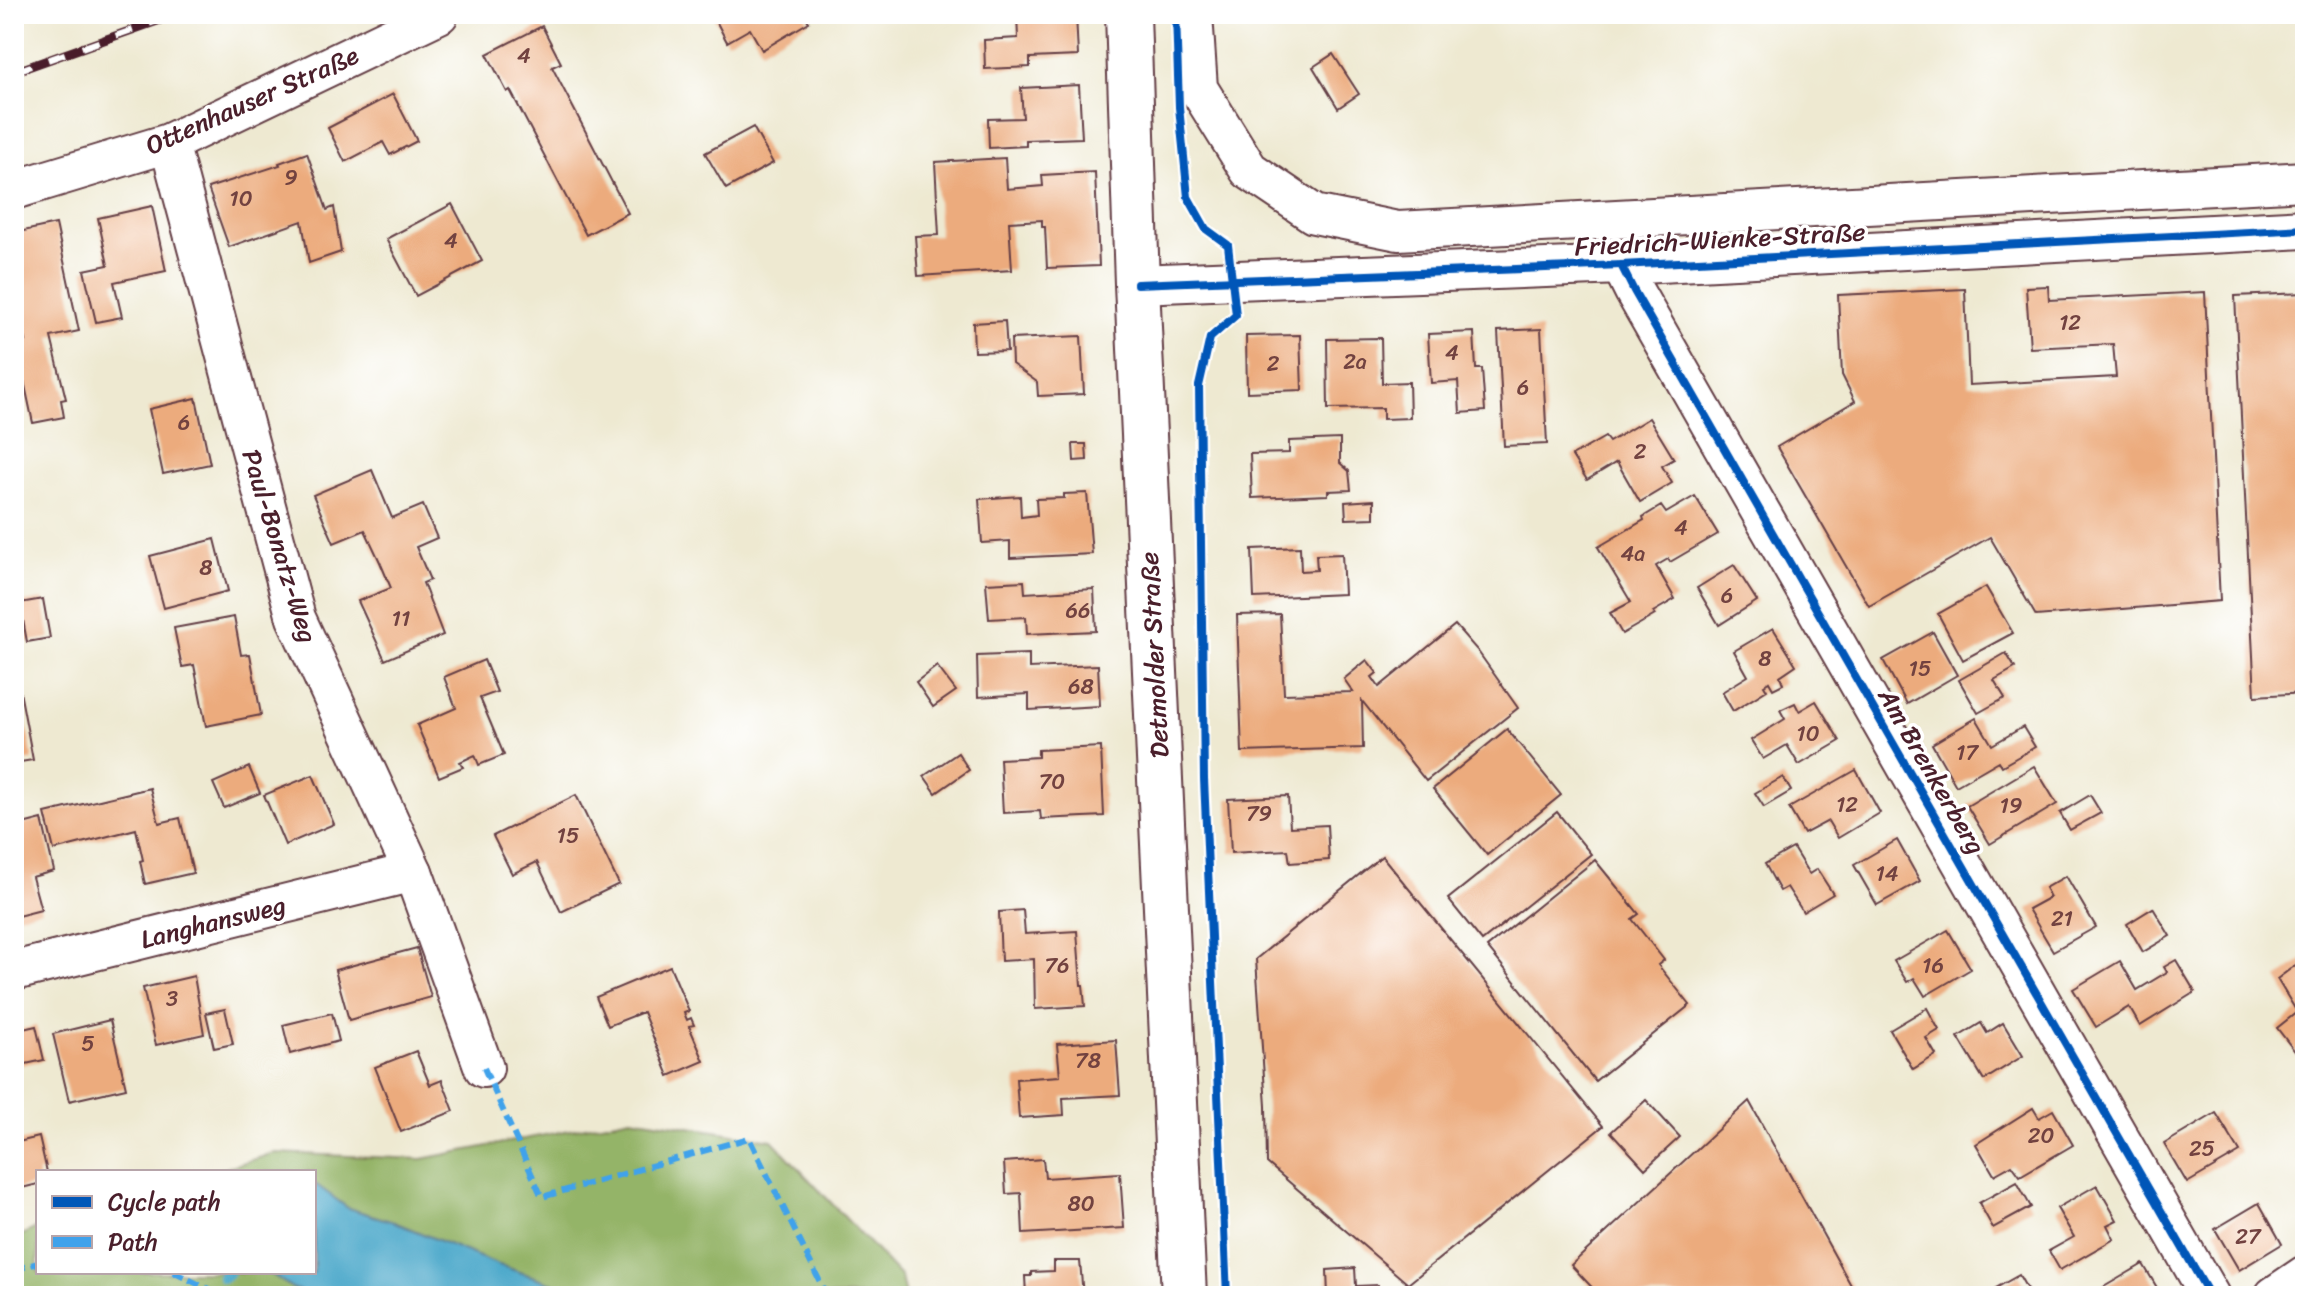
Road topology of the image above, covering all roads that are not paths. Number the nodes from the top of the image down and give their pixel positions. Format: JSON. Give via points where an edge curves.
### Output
{"nodes":[{"id":1,"x":439,"y":14,"type":"edge"},
{"id":2,"x":1128,"y":14,"type":"edge"},
{"id":3,"x":1193,"y":14,"type":"edge"},
{"id":4,"x":169,"y":143,"type":"junction"},
{"id":5,"x":2305,"y":181,"type":"edge"},
{"id":6,"x":14,"y":190,"type":"edge"},
{"id":7,"x":2305,"y":229,"type":"edge"},
{"id":8,"x":1621,"y":265,"type":"junction"},
{"id":9,"x":1137,"y":284,"type":"junction"},
{"id":10,"x":413,"y":872,"type":"junction"},
{"id":11,"x":14,"y":971,"type":"edge"},
{"id":12,"x":484,"y":1068,"type":"dead end"},
{"id":13,"x":2305,"y":1275,"type":"edge"},
{"id":14,"x":1184,"y":1296,"type":"edge"},
{"id":15,"x":2210,"y":1296,"type":"edge"},
{"id":16,"x":2274,"y":1296,"type":"edge"}],
"edges":[{"from":1,"to":4,"type":"street","name":"Ottenhauser Straße"},
{"from":2,"to":9,"type":"main road","name":"Detmolder Straße"},
{"from":3,"to":5,"type":"street","via":[[1198,88],[1249,170],[1314,214],[1398,231]]},
{"from":4,"to":6,"type":"street","name":"Ottenhauser Straße"},
{"from":4,"to":10,"type":"street","name":"Paul-Bonatz-Weg","via":[[296,618]]},
{"from":7,"to":8,"type":"street","name":"Friedrich-Wienke-Straße"},
{"from":8,"to":9,"type":"street","name":"Friedrich-Wienke-Straße"},
{"from":8,"to":15,"type":"street","name":"Am Brenkerberg"},
{"from":9,"to":14,"type":"main road","name":"Detmolder Straße"},
{"from":10,"to":11,"type":"street","name":"Langhansweg"},
{"from":10,"to":12,"type":"street","name":"Paul-Bonatz-Weg"},
{"from":13,"to":16,"type":"street"}]}
